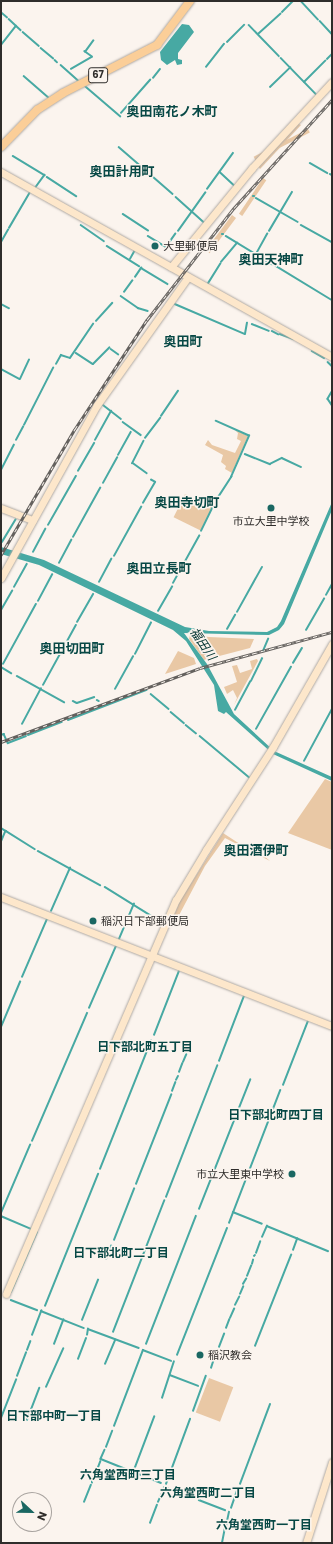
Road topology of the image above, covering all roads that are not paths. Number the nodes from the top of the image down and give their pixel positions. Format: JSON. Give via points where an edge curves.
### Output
{"nodes":[{"id":1,"x":190,"y":1,"type":"edge"},
{"id":2,"x":332,"y":82,"type":"edge"},
{"id":3,"x":1,"y":147,"type":"edge"},
{"id":4,"x":1,"y":172,"type":"edge"},
{"id":5,"x":171,"y":267,"type":"junction"},
{"id":6,"x":188,"y":277,"type":"junction"},
{"id":7,"x":332,"y":357,"type":"edge"},
{"id":8,"x":1,"y":508,"type":"edge"},
{"id":9,"x":33,"y":520,"type":"junction"},
{"id":10,"x":1,"y":578,"type":"edge"},
{"id":11,"x":332,"y":644,"type":"edge"},
{"id":12,"x":1,"y":897,"type":"edge"},
{"id":13,"x":151,"y":956,"type":"junction"},
{"id":14,"x":332,"y":1026,"type":"edge"},
{"id":15,"x":6,"y":1294,"type":"dead end"},
{"id":16,"x":332,"y":1462,"type":"edge"},
{"id":17,"x":306,"y":1543,"type":"edge"}],
"edges":[{"from":1,"to":3,"type":"main road","number":"67","via":[[157,45],[63,93],[37,110]]},
{"from":2,"to":5,"type":"street","via":[[252,168]]},
{"from":4,"to":5,"type":"street"},
{"from":5,"to":6,"type":"street"},
{"from":6,"to":7,"type":"street"},
{"from":6,"to":9,"type":"street","via":[[97,405]]},
{"from":8,"to":9,"type":"street"},
{"from":9,"to":10,"type":"street"},
{"from":11,"to":13,"type":"street","via":[[271,750],[176,900]]},
{"from":12,"to":13,"type":"street"},
{"from":13,"to":14,"type":"street"},
{"from":13,"to":15,"type":"street"},
{"from":16,"to":17,"type":"street"}]}
